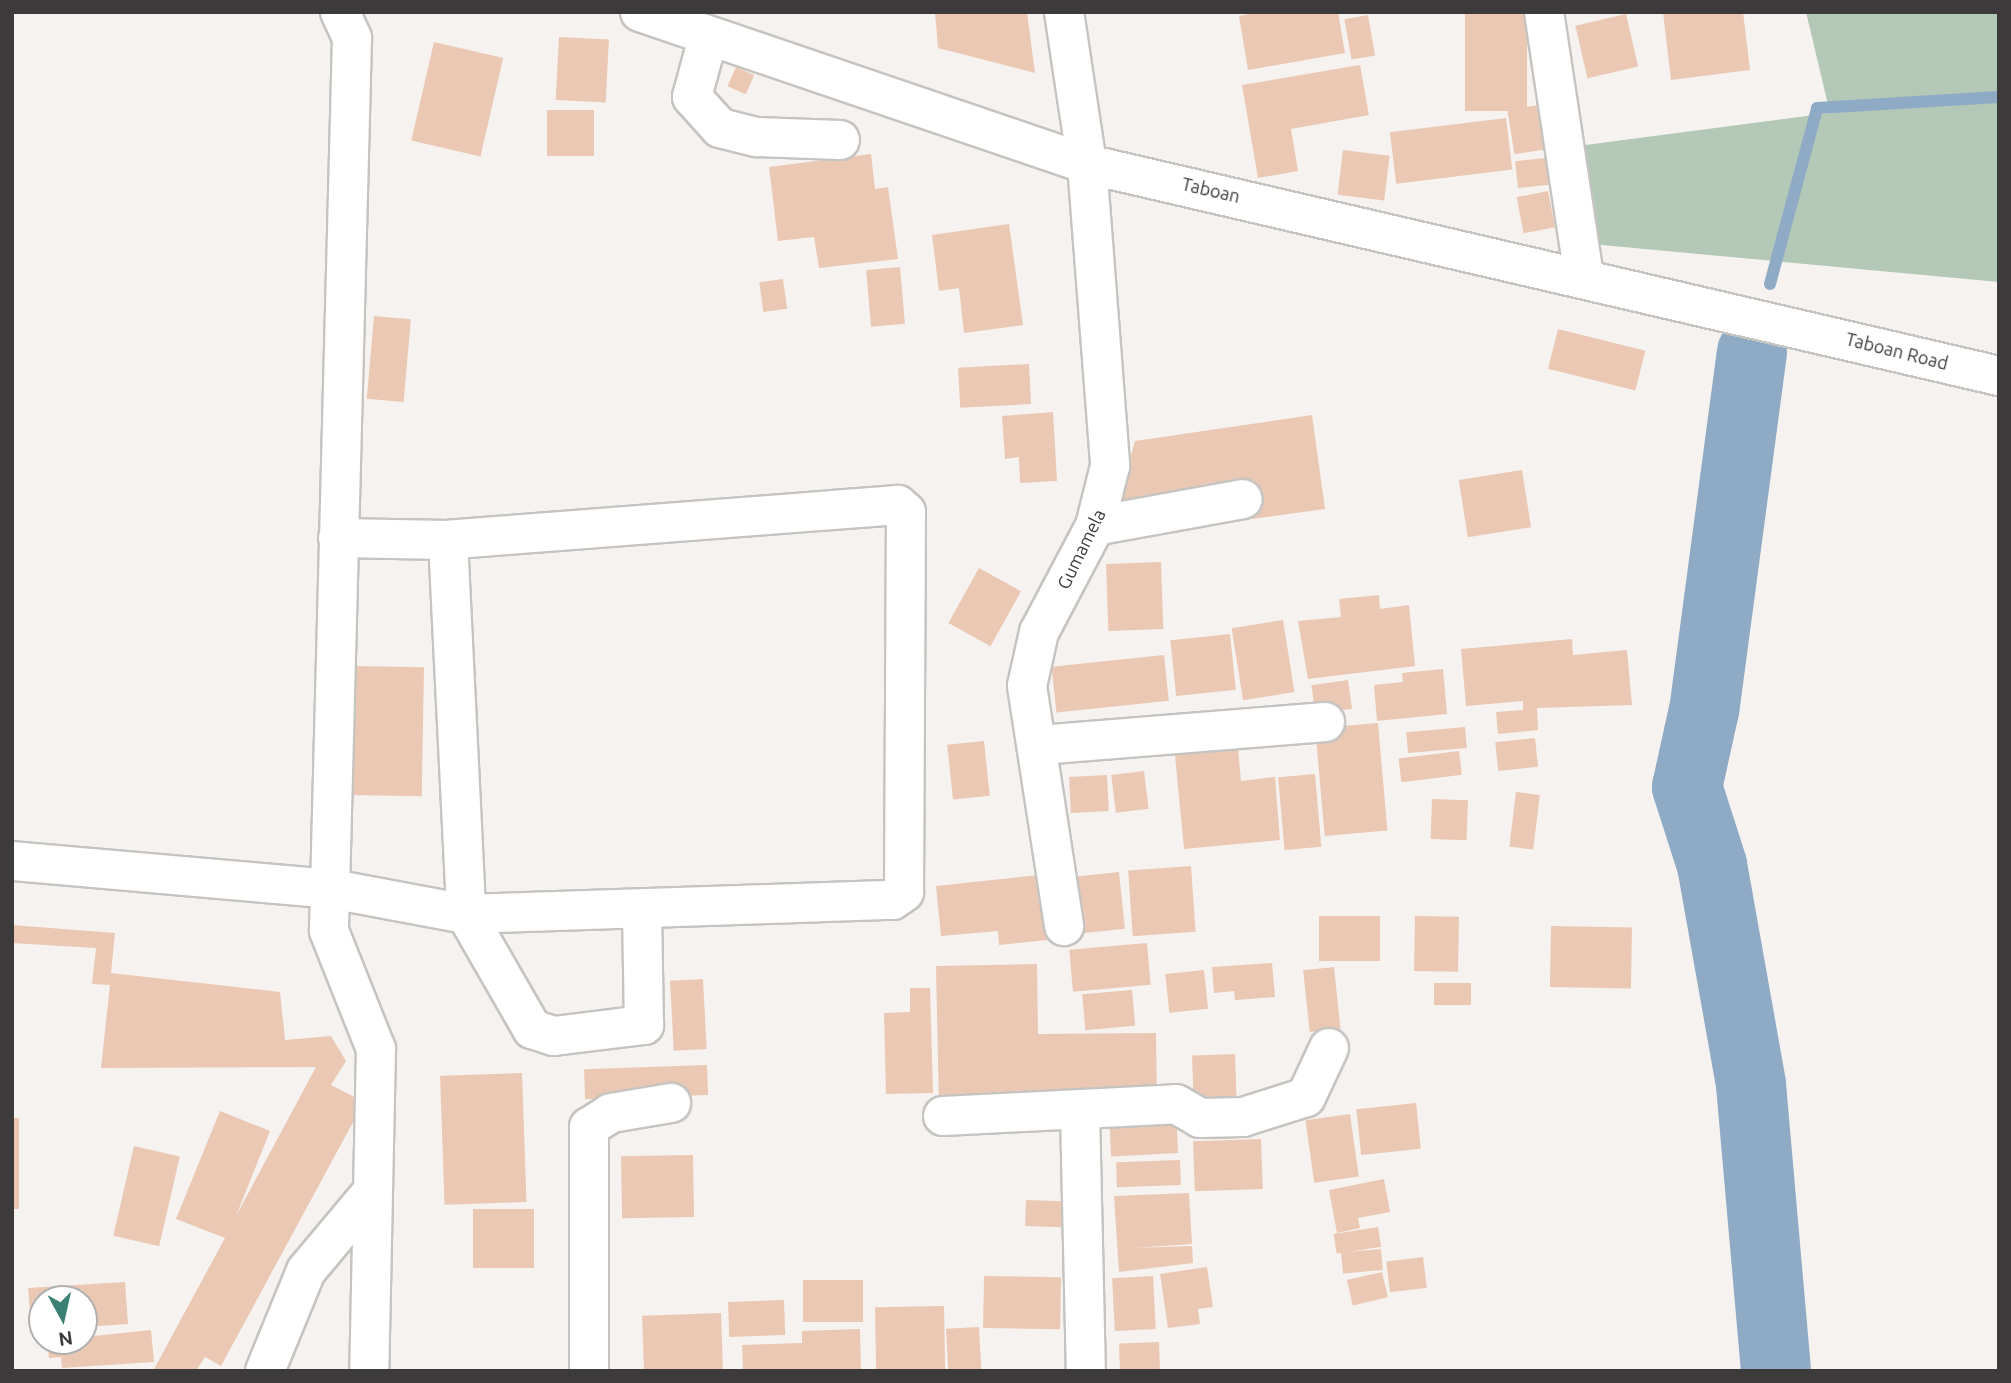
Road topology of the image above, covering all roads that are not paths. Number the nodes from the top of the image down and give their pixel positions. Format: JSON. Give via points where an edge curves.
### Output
{"nodes":[{"id":1,"x":340,"y":12,"type":"edge"},
{"id":2,"x":640,"y":12,"type":"edge"},
{"id":3,"x":1063,"y":12,"type":"edge"},
{"id":4,"x":1544,"y":12,"type":"edge"},
{"id":5,"x":708,"y":38,"type":"junction"},
{"id":6,"x":839,"y":140,"type":"dead end"},
{"id":7,"x":1087,"y":164,"type":"junction"},
{"id":8,"x":1584,"y":275,"type":"junction"},
{"id":9,"x":1796,"y":327,"type":"joint"},
{"id":10,"x":1999,"y":376,"type":"edge"},
{"id":11,"x":1244,"y":499,"type":"dead end"},
{"id":12,"x":1095,"y":526,"type":"junction"},
{"id":13,"x":338,"y":538,"type":"junction"},
{"id":14,"x":448,"y":540,"type":"junction"},
{"id":15,"x":1325,"y":722,"type":"dead end"},
{"id":16,"x":1040,"y":745,"type":"junction"},
{"id":17,"x":12,"y":861,"type":"edge"},
{"id":18,"x":331,"y":889,"type":"junction"},
{"id":19,"x":642,"y":909,"type":"junction"},
{"id":20,"x":466,"y":914,"type":"junction"},
{"id":21,"x":1064,"y":926,"type":"dead end"},
{"id":22,"x":1329,"y":1048,"type":"dead end"},
{"id":23,"x":671,"y":1103,"type":"dead end"},
{"id":24,"x":1080,"y":1112,"type":"junction"},
{"id":25,"x":943,"y":1116,"type":"dead end"},
{"id":26,"x":373,"y":1191,"type":"junction"},
{"id":27,"x":265,"y":1371,"type":"edge"},
{"id":28,"x":369,"y":1371,"type":"edge"},
{"id":29,"x":589,"y":1371,"type":"edge"},
{"id":30,"x":1086,"y":1371,"type":"edge"}],
"edges":[{"from":1,"to":13,"type":"street","via":[[352,38]]},
{"from":2,"to":5,"type":"street","name":"Taboan"},
{"from":3,"to":7,"type":"street","name":"Gumamela"},
{"from":4,"to":8,"type":"street"},
{"from":5,"to":6,"type":"street","via":[[692,97],[720,128],[757,137]]},
{"from":5,"to":7,"type":"street","name":"Taboan"},
{"from":7,"to":8,"type":"street","name":"Taboan"},
{"from":7,"to":12,"type":"street","name":"Gumamela","via":[[1110,466]]},
{"from":8,"to":9,"type":"street","name":"Taboan"},
{"from":9,"to":10,"type":"street","name":"Taboan Road"},
{"from":11,"to":12,"type":"street"},
{"from":12,"to":16,"type":"street","name":"Gumamela","via":[[1031,657],[1027,686]]},
{"from":13,"to":14,"type":"street"},
{"from":13,"to":18,"type":"street"},
{"from":14,"to":19,"type":"street","via":[[890,502],[906,512],[904,892],[893,900]]},
{"from":14,"to":20,"type":"street"},
{"from":15,"to":16,"type":"street"},
{"from":16,"to":21,"type":"street","name":"Gumamela"},
{"from":17,"to":18,"type":"street"},
{"from":18,"to":20,"type":"street"},
{"from":18,"to":26,"type":"street","via":[[335,959],[369,1018],[376,1048]]},
{"from":19,"to":20,"type":"street"},
{"from":19,"to":20,"type":"street","via":[[644,1025],[554,1036],[526,1021]]},
{"from":22,"to":24,"type":"street","via":[[1306,1097],[1254,1115],[1213,1120],[1177,1104]]},
{"from":23,"to":29,"type":"street","via":[[611,1113],[589,1127]]},
{"from":24,"to":25,"type":"street"},
{"from":24,"to":30,"type":"street"},
{"from":26,"to":27,"type":"street","via":[[306,1271]]},
{"from":26,"to":28,"type":"street"}]}
